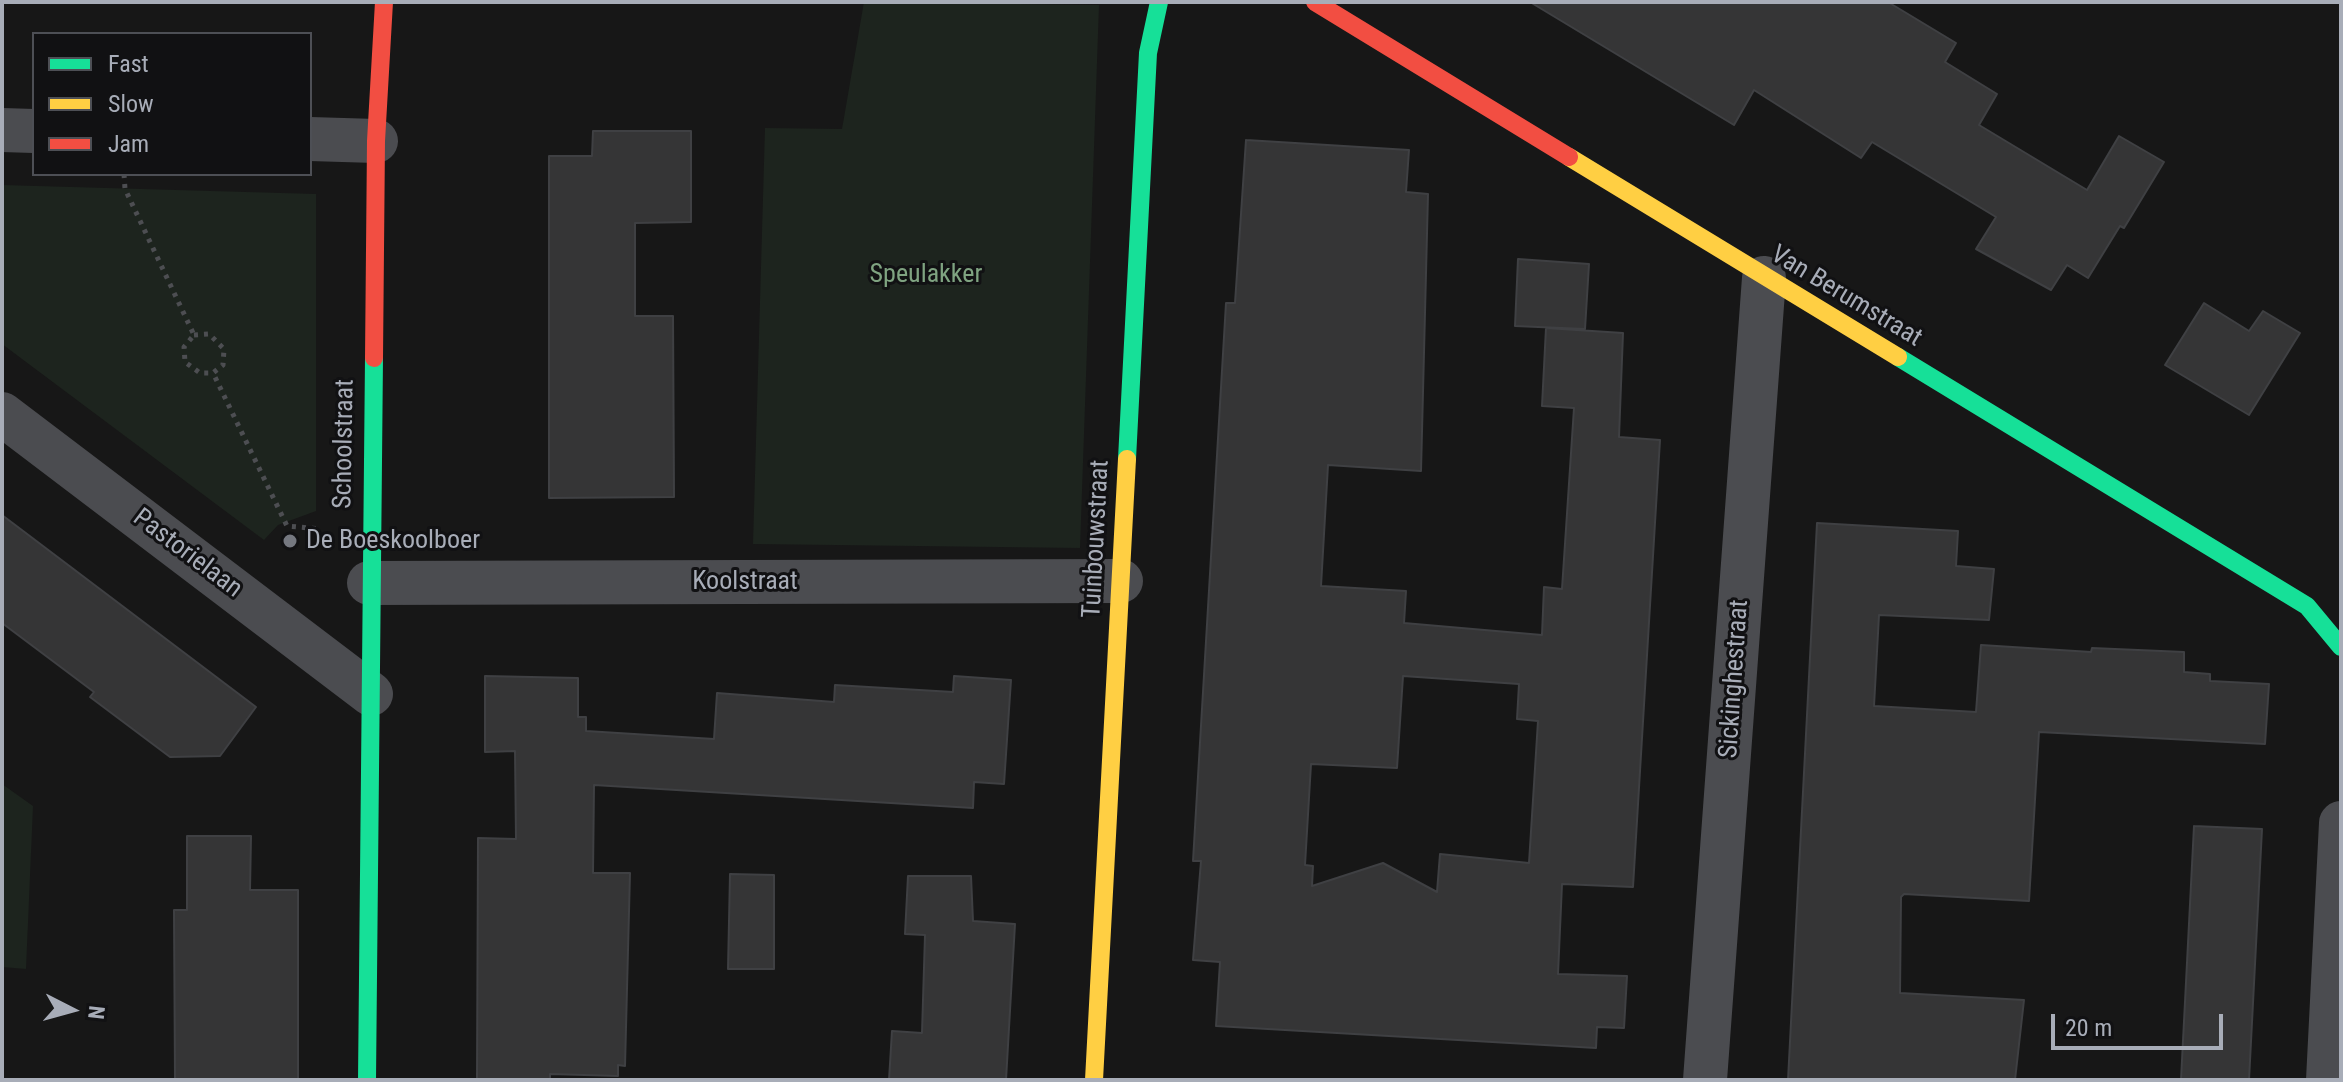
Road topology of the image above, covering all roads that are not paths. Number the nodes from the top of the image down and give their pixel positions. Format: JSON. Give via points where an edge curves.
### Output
{"nodes":[{"id":1,"x":384,"y":2,"type":"edge"},
{"id":2,"x":1159,"y":2,"type":"edge"},
{"id":3,"x":1315,"y":2,"type":"edge"},
{"id":4,"x":2,"y":130,"type":"edge"},
{"id":5,"x":32,"y":131,"type":"edge"},
{"id":6,"x":312,"y":139,"type":"edge"},
{"id":7,"x":376,"y":141,"type":"junction"},
{"id":8,"x":1764,"y":278,"type":"junction"},
{"id":9,"x":2,"y":414,"type":"edge"},
{"id":10,"x":1121,"y":581,"type":"junction"},
{"id":11,"x":369,"y":583,"type":"junction"},
{"id":12,"x":2341,"y":647,"type":"edge"},
{"id":13,"x":371,"y":694,"type":"junction"},
{"id":14,"x":2341,"y":823,"type":"edge"},
{"id":15,"x":367,"y":1080,"type":"edge"},
{"id":16,"x":1094,"y":1080,"type":"edge"},
{"id":17,"x":1705,"y":1080,"type":"edge"},
{"id":18,"x":2328,"y":1080,"type":"edge"}],
"edges":[{"from":1,"to":7,"type":"street","name":"Schoolstraat"},
{"from":2,"to":10,"type":"street","name":"Tuinbouwstraat","via":[[1148,53]]},
{"from":3,"to":8,"type":"street","name":"Van Berumstraat"},
{"from":4,"to":5,"type":"street"},
{"from":6,"to":7,"type":"street"},
{"from":7,"to":11,"type":"street","name":"Schoolstraat"},
{"from":8,"to":12,"type":"street","name":"Van Berumstraat","via":[[2307,606]]},
{"from":8,"to":17,"type":"street","name":"Sickinghestraat"},
{"from":9,"to":13,"type":"street","name":"Pastorielaan"},
{"from":10,"to":11,"type":"street","name":"Koolstraat"},
{"from":10,"to":16,"type":"street","name":"Tuinbouwstraat"},
{"from":11,"to":13,"type":"street","name":"Schoolstraat"},
{"from":13,"to":15,"type":"street","name":"Schoolstraat"},
{"from":14,"to":18,"type":"street"}]}
